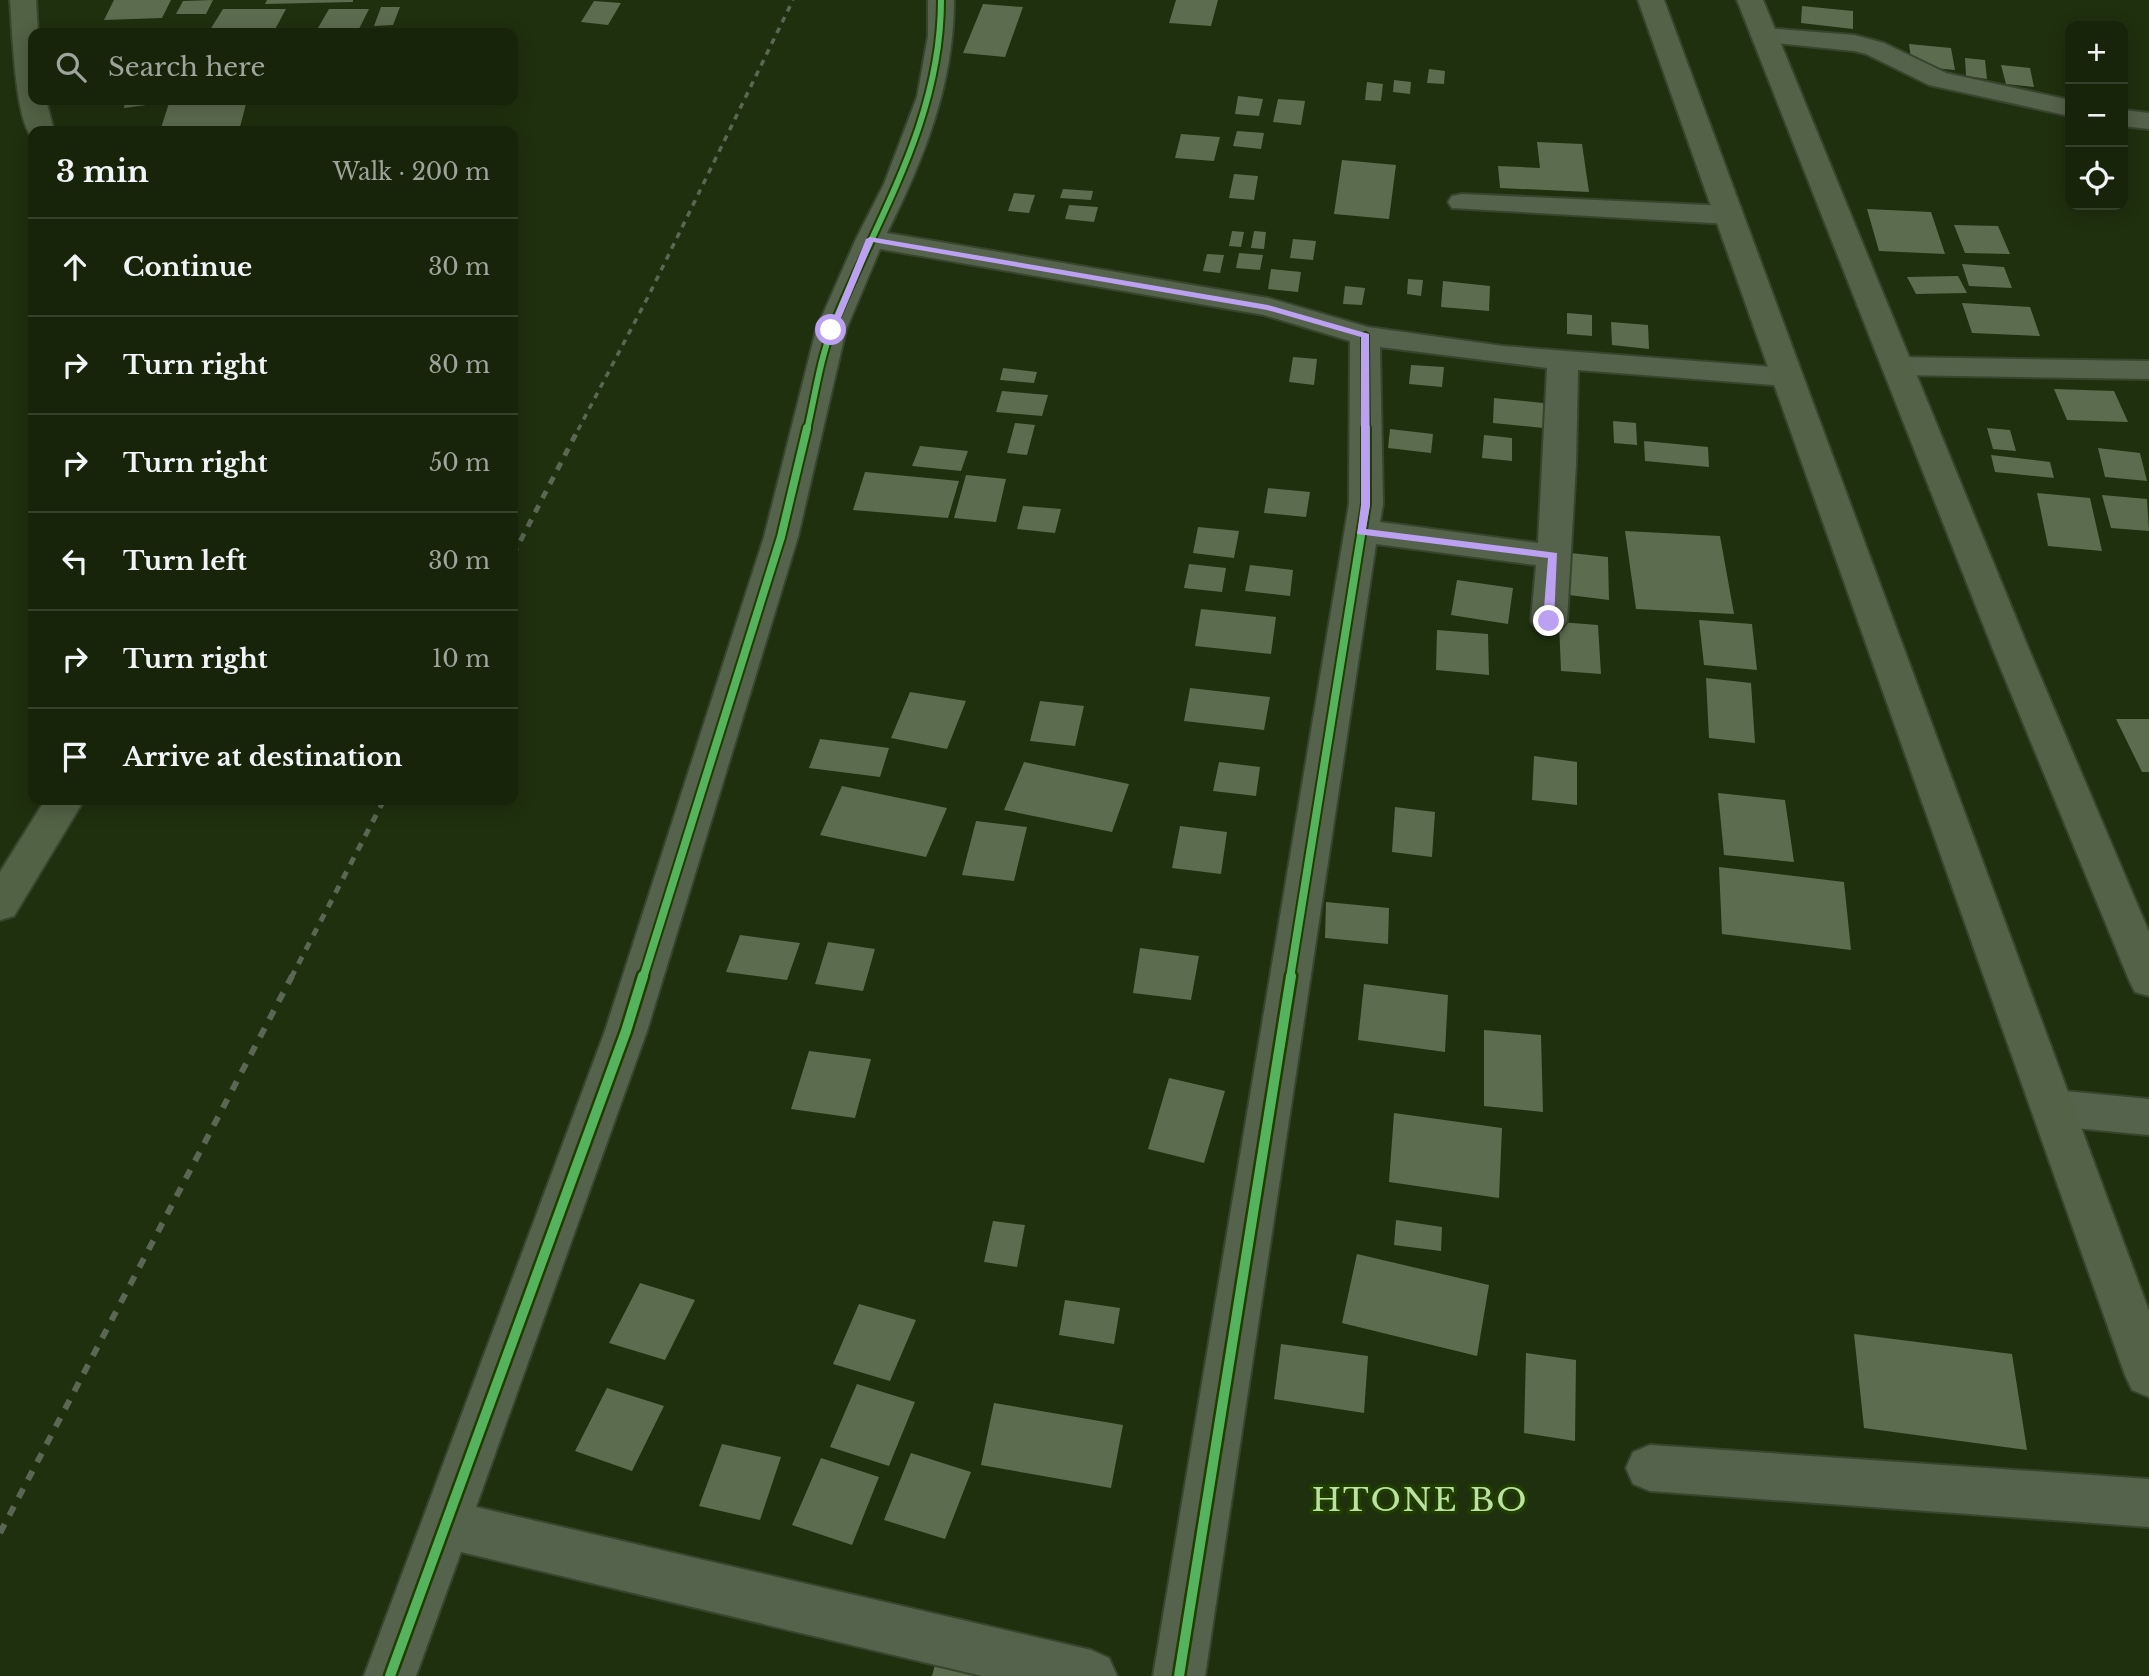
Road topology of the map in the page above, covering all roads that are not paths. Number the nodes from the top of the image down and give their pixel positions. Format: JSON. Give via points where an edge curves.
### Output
{"nodes":[{"id":1,"x":23,"y":0,"type":"edge"},
{"id":2,"x":941,"y":0,"type":"edge"},
{"id":3,"x":1651,"y":0,"type":"edge"},
{"id":4,"x":1750,"y":0,"type":"edge"},
{"id":5,"x":1764,"y":36,"type":"junction"},
{"id":6,"x":28,"y":62,"type":"edge"},
{"id":7,"x":34,"y":105,"type":"edge"},
{"id":8,"x":2065,"y":107,"type":"edge"},
{"id":9,"x":2128,"y":119,"type":"edge"},
{"id":10,"x":2149,"y":121,"type":"edge"},
{"id":11,"x":39,"y":126,"type":"edge"},
{"id":12,"x":1462,"y":202,"type":"dead end"},
{"id":13,"x":1729,"y":215,"type":"junction"},
{"id":14,"x":870,"y":239,"type":"junction"},
{"id":15,"x":1366,"y":336,"type":"junction"},
{"id":16,"x":1563,"y":360,"type":"junction"},
{"id":17,"x":1898,"y":366,"type":"junction"},
{"id":18,"x":2149,"y":370,"type":"edge"},
{"id":19,"x":1786,"y":377,"type":"junction"},
{"id":20,"x":1360,"y":531,"type":"junction"},
{"id":21,"x":1554,"y":556,"type":"junction"},
{"id":22,"x":1549,"y":621,"type":"dead end"},
{"id":23,"x":62,"y":805,"type":"edge"},
{"id":24,"x":0,"y":905,"type":"edge"},
{"id":25,"x":2149,"y":980,"type":"edge"},
{"id":26,"x":2054,"y":1108,"type":"junction"},
{"id":27,"x":2149,"y":1116,"type":"edge"},
{"id":28,"x":2149,"y":1375,"type":"edge"},
{"id":29,"x":1650,"y":1468,"type":"dead end"},
{"id":30,"x":2149,"y":1503,"type":"edge"},
{"id":31,"x":446,"y":1524,"type":"junction"},
{"id":32,"x":390,"y":1676,"type":"edge"},
{"id":33,"x":1091,"y":1676,"type":"edge"},
{"id":34,"x":1179,"y":1676,"type":"edge"}],
"edges":[{"from":1,"to":6,"type":"highway"},
{"from":2,"to":14,"type":"street","via":[[942,36],[930,97],[898,184]]},
{"from":3,"to":13,"type":"main road"},
{"from":4,"to":5,"type":"main road"},
{"from":5,"to":8,"type":"street","via":[[1854,43],[1875,48],[1938,79]]},
{"from":5,"to":17,"type":"main road"},
{"from":7,"to":11,"type":"highway"},
{"from":9,"to":10,"type":"street"},
{"from":12,"to":13,"type":"street"},
{"from":13,"to":19,"type":"main road"},
{"from":14,"to":15,"type":"street","via":[[1268,307]]},
{"from":14,"to":31,"type":"street","via":[[831,330],[781,537],[626,1031]]},
{"from":15,"to":16,"type":"street"},
{"from":15,"to":20,"type":"street","via":[[1366,505]]},
{"from":16,"to":19,"type":"street"},
{"from":16,"to":21,"type":"street"},
{"from":17,"to":18,"type":"street"},
{"from":17,"to":25,"type":"main road"},
{"from":19,"to":26,"type":"main road"},
{"from":20,"to":21,"type":"street"},
{"from":20,"to":34,"type":"street"},
{"from":21,"to":22,"type":"street"},
{"from":23,"to":24,"type":"highway"},
{"from":26,"to":27,"type":"street"},
{"from":26,"to":28,"type":"main road"},
{"from":29,"to":30,"type":"street"},
{"from":31,"to":32,"type":"street"},
{"from":31,"to":33,"type":"street"}]}
